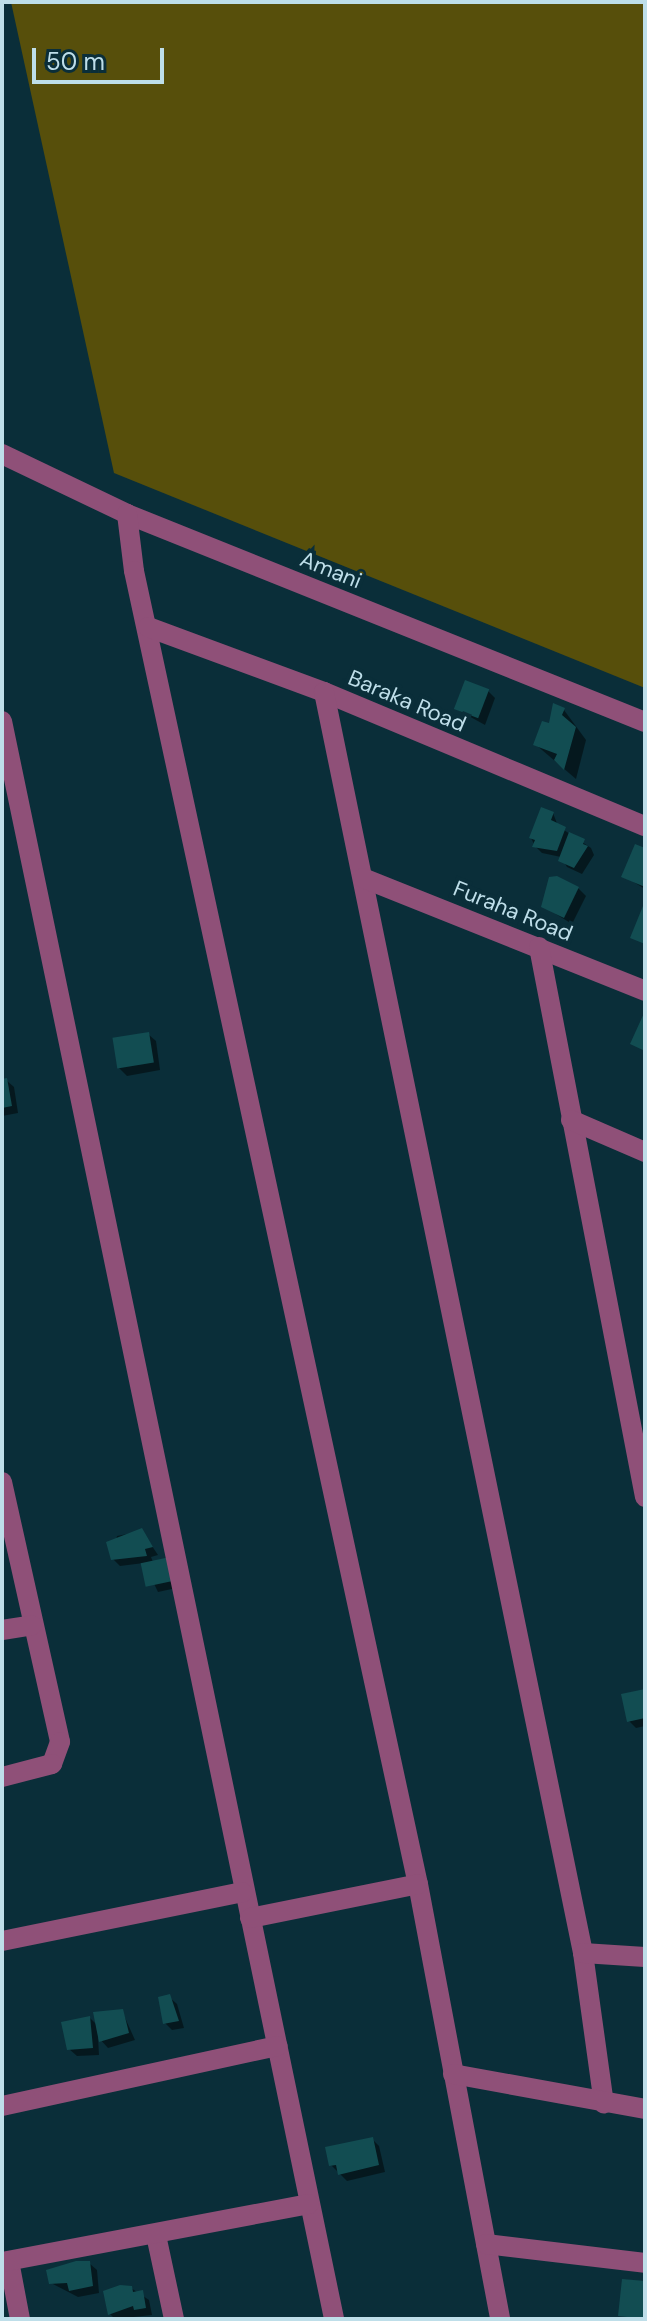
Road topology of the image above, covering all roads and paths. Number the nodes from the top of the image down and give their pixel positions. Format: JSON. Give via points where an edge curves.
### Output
{"nodes":[{"id":1,"x":2,"y":454,"type":"edge"},
{"id":2,"x":127,"y":514,"type":"junction"},
{"id":3,"x":148,"y":627,"type":"junction"},
{"id":4,"x":324,"y":692,"type":"junction"},
{"id":5,"x":2,"y":721,"type":"edge"},
{"id":6,"x":645,"y":722,"type":"edge"},
{"id":7,"x":645,"y":826,"type":"edge"},
{"id":8,"x":363,"y":878,"type":"junction"},
{"id":9,"x":539,"y":947,"type":"junction"},
{"id":10,"x":645,"y":991,"type":"edge"},
{"id":11,"x":571,"y":1120,"type":"junction"},
{"id":12,"x":645,"y":1152,"type":"edge"},
{"id":13,"x":2,"y":1482,"type":"edge"},
{"id":14,"x":645,"y":1497,"type":"edge"},
{"id":15,"x":32,"y":1625,"type":"junction"},
{"id":16,"x":2,"y":1630,"type":"edge"},
{"id":17,"x":2,"y":1777,"type":"edge"},
{"id":18,"x":418,"y":1884,"type":"junction"},
{"id":19,"x":242,"y":1892,"type":"junction"},
{"id":20,"x":250,"y":1918,"type":"junction"},
{"id":21,"x":2,"y":1941,"type":"edge"},
{"id":22,"x":583,"y":1953,"type":"junction"},
{"id":23,"x":645,"y":1957,"type":"edge"},
{"id":24,"x":278,"y":2046,"type":"junction"},
{"id":25,"x":453,"y":2074,"type":"junction"},
{"id":26,"x":604,"y":2104,"type":"junction"},
{"id":27,"x":2,"y":2106,"type":"edge"},
{"id":28,"x":645,"y":2109,"type":"edge"},
{"id":29,"x":309,"y":2204,"type":"junction"},
{"id":30,"x":156,"y":2235,"type":"junction"},
{"id":31,"x":486,"y":2244,"type":"junction"},
{"id":32,"x":6,"y":2262,"type":"edge"},
{"id":33,"x":645,"y":2263,"type":"edge"},
{"id":34,"x":20,"y":2319,"type":"edge"},
{"id":35,"x":174,"y":2319,"type":"edge"},
{"id":36,"x":334,"y":2319,"type":"edge"},
{"id":37,"x":500,"y":2319,"type":"edge"}],
"edges":[{"from":1,"to":2,"type":"street","name":"Amani"},
{"from":2,"to":3,"type":"street"},
{"from":2,"to":6,"type":"street","name":"Amani"},
{"from":3,"to":4,"type":"street","name":"Baraka Road"},
{"from":3,"to":18,"type":"street"},
{"from":4,"to":7,"type":"street","name":"Baraka Road"},
{"from":4,"to":8,"type":"street"},
{"from":5,"to":19,"type":"street"},
{"from":8,"to":9,"type":"street","name":"Furaha Road"},
{"from":8,"to":22,"type":"street"},
{"from":9,"to":10,"type":"street","name":"Furaha Road"},
{"from":9,"to":11,"type":"street"},
{"from":11,"to":12,"type":"street"},
{"from":11,"to":14,"type":"street"},
{"from":13,"to":15,"type":"street"},
{"from":15,"to":16,"type":"street"},
{"from":15,"to":17,"type":"street","via":[[60,1752],[52,1764]]},
{"from":18,"to":20,"type":"street"},
{"from":18,"to":25,"type":"street"},
{"from":19,"to":20,"type":"street"},
{"from":19,"to":21,"type":"street"},
{"from":20,"to":24,"type":"street"},
{"from":22,"to":23,"type":"street"},
{"from":22,"to":26,"type":"street"},
{"from":24,"to":27,"type":"street"},
{"from":24,"to":29,"type":"street"},
{"from":25,"to":26,"type":"street"},
{"from":25,"to":31,"type":"street"},
{"from":26,"to":28,"type":"street"},
{"from":29,"to":30,"type":"street"},
{"from":29,"to":36,"type":"street"},
{"from":30,"to":32,"type":"street"},
{"from":30,"to":35,"type":"street"},
{"from":31,"to":33,"type":"street"},
{"from":31,"to":37,"type":"street"},
{"from":32,"to":34,"type":"street"}]}
